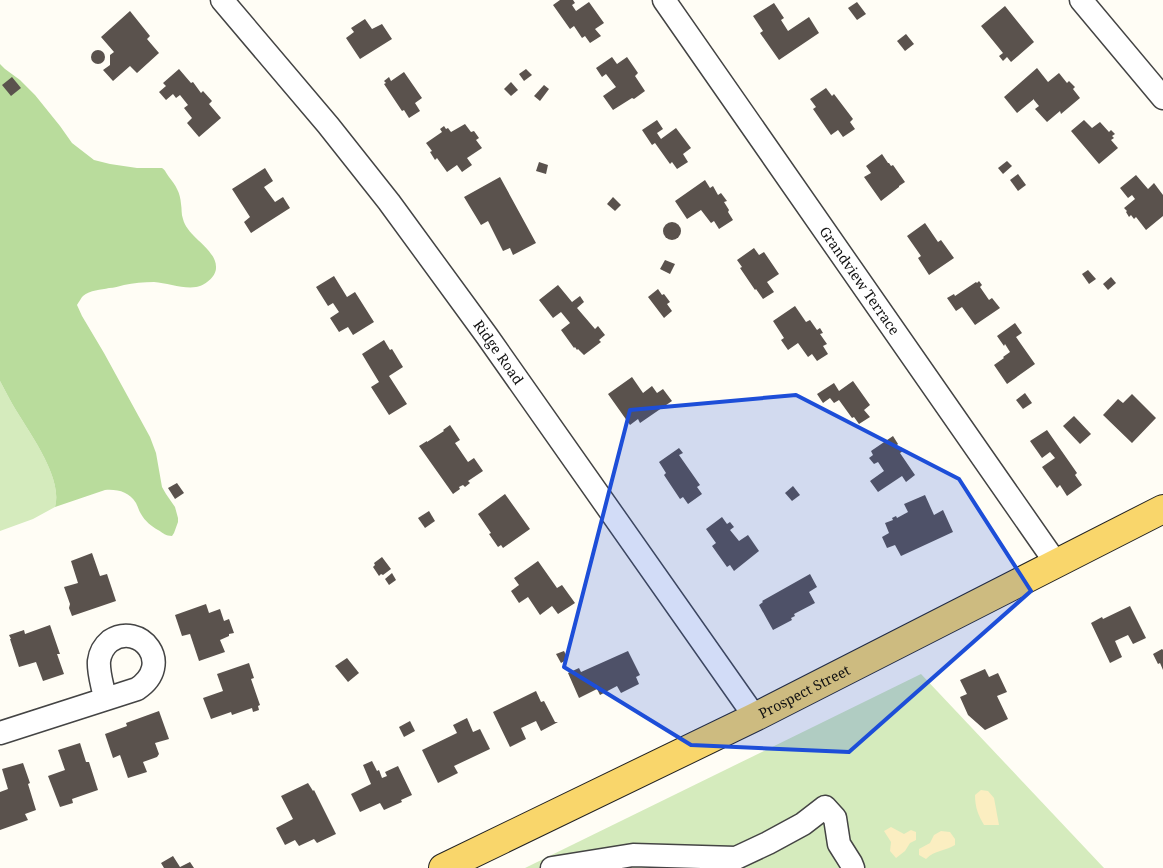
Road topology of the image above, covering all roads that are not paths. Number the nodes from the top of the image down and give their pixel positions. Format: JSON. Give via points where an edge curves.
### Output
{"nodes":[{"id":1,"x":222,"y":0,"type":"edge"},
{"id":2,"x":664,"y":0,"type":"edge"},
{"id":3,"x":1082,"y":0,"type":"edge"},
{"id":4,"x":1163,"y":98,"type":"edge"},
{"id":5,"x":1163,"y":509,"type":"edge"},
{"id":6,"x":1056,"y":563,"type":"junction"},
{"id":7,"x":106,"y":698,"type":"dead end"},
{"id":8,"x":755,"y":717,"type":"junction"},
{"id":9,"x":0,"y":733,"type":"edge"},
{"id":10,"x":443,"y":868,"type":"edge"},
{"id":11,"x":552,"y":868,"type":"edge"},
{"id":12,"x":854,"y":868,"type":"edge"}],
"edges":[{"from":1,"to":8,"type":"street","name":"Ridge Road","via":[[318,112],[394,209]]},
{"from":2,"to":6,"type":"street","name":"Grandview Terrace"},
{"from":3,"to":4,"type":"street"},
{"from":5,"to":6,"type":"main road","name":"Prospect Street"},
{"from":6,"to":8,"type":"main road","name":"Prospect Street"},
{"from":7,"to":9,"type":"street"},
{"from":8,"to":10,"type":"main road","name":"Prospect Street"},
{"from":11,"to":12,"type":"street","via":[[633,855],[736,858],[803,824],[825,807],[835,818],[839,844]]}]}
